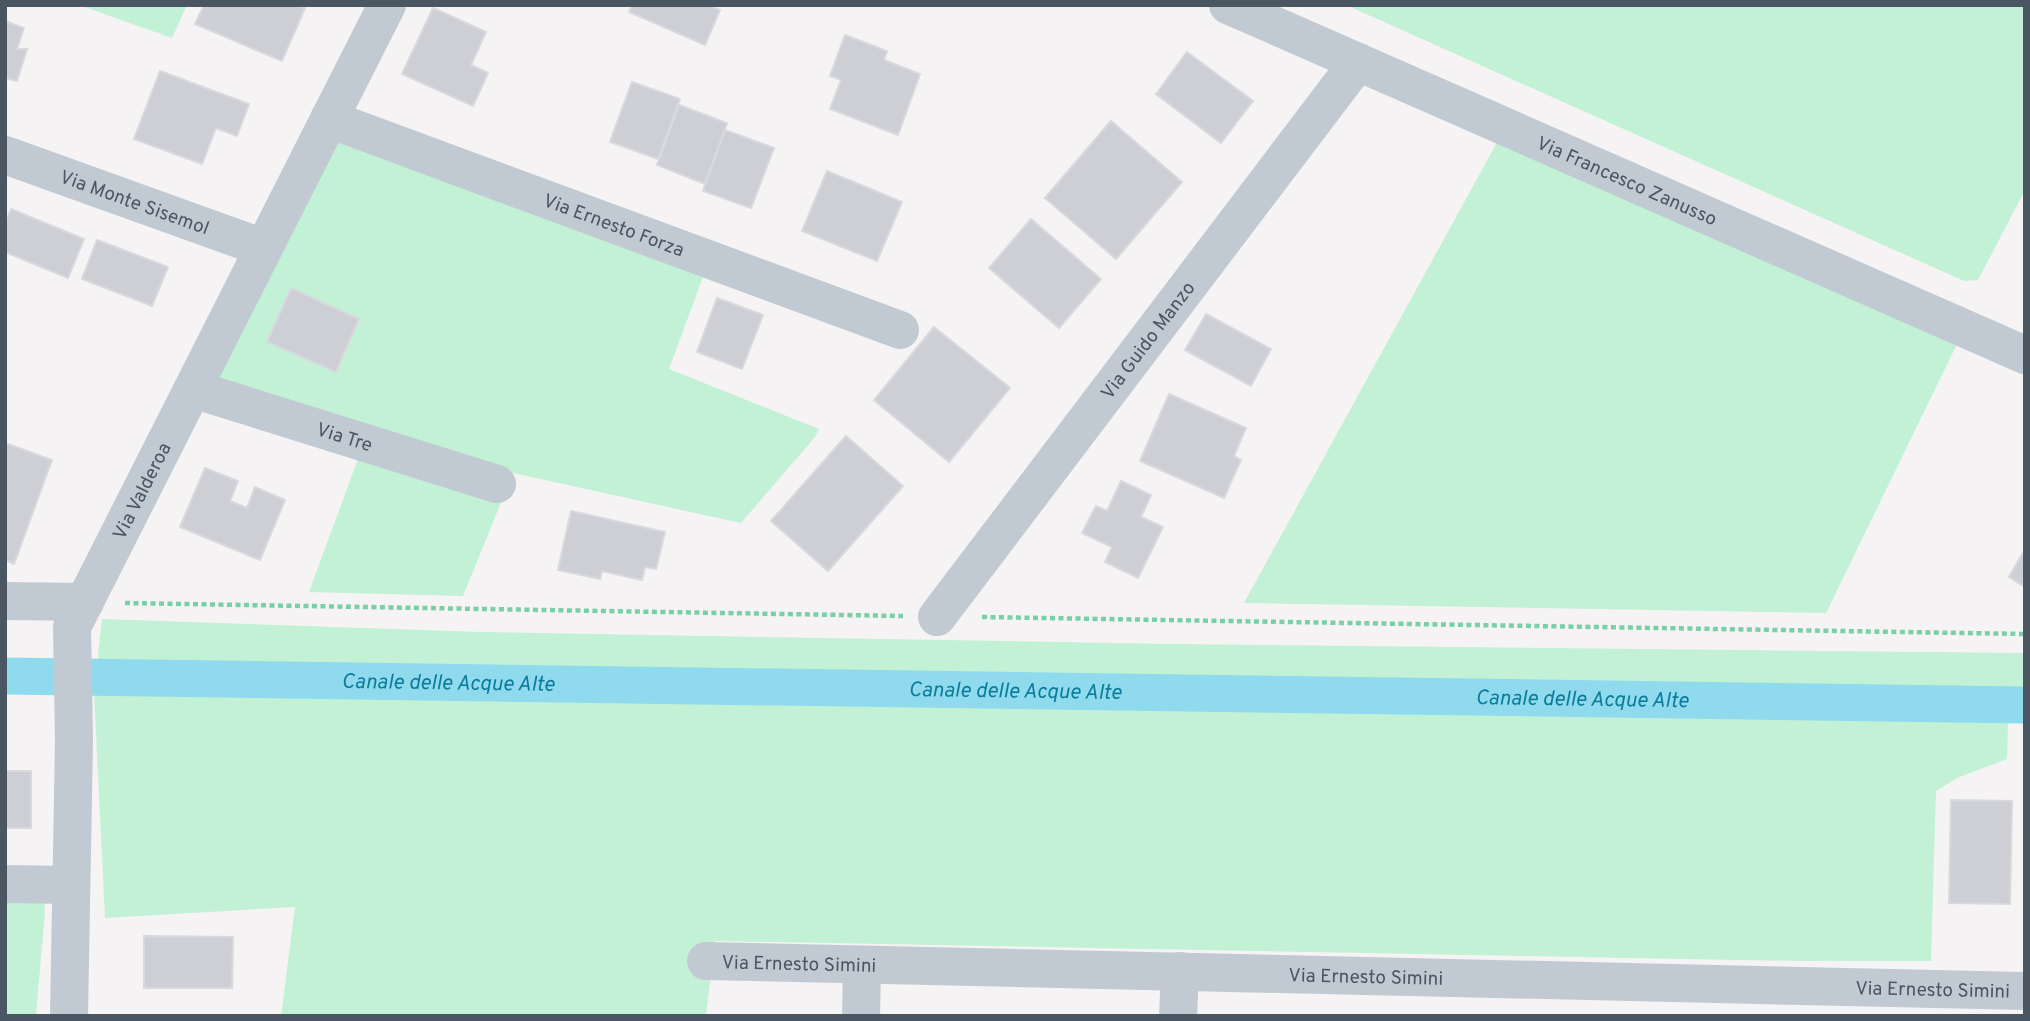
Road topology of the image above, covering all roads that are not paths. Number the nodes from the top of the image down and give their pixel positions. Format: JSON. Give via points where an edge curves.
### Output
{"nodes":[{"id":1,"x":387,"y":5,"type":"edge"},
{"id":2,"x":1228,"y":5,"type":"edge"},
{"id":3,"x":1359,"y":62,"type":"junction"},
{"id":4,"x":329,"y":119,"type":"junction"},
{"id":5,"x":5,"y":155,"type":"edge"},
{"id":6,"x":264,"y":248,"type":"junction"},
{"id":7,"x":900,"y":330,"type":"dead end"},
{"id":8,"x":2025,"y":355,"type":"edge"},
{"id":9,"x":193,"y":388,"type":"junction"},
{"id":10,"x":497,"y":484,"type":"dead end"},
{"id":11,"x":5,"y":601,"type":"edge"},
{"id":12,"x":79,"y":615,"type":"junction"},
{"id":13,"x":937,"y":617,"type":"road end"},
{"id":14,"x":5,"y":884,"type":"edge"},
{"id":15,"x":71,"y":885,"type":"junction"},
{"id":16,"x":706,"y":961,"type":"dead end"},
{"id":17,"x":862,"y":965,"type":"junction"},
{"id":18,"x":1180,"y":971,"type":"junction"},
{"id":19,"x":2025,"y":991,"type":"edge"},
{"id":20,"x":69,"y":1016,"type":"edge"},
{"id":21,"x":861,"y":1016,"type":"edge"},
{"id":22,"x":1178,"y":1016,"type":"edge"}],
"edges":[{"from":1,"to":4,"type":"street","name":"Via Valderoa"},
{"from":2,"to":3,"type":"street","name":"Via Francesco Zanusso"},
{"from":3,"to":8,"type":"street","name":"Via Francesco Zanusso"},
{"from":3,"to":13,"type":"street","name":"Via Guido Manzo"},
{"from":4,"to":6,"type":"street","name":"Via Valderoa"},
{"from":4,"to":7,"type":"street","name":"Via Ernesto Forza"},
{"from":5,"to":6,"type":"street","name":"Via Monte Sisemol"},
{"from":6,"to":9,"type":"street","name":"Via Valderoa"},
{"from":9,"to":10,"type":"street","name":"Via Tre"},
{"from":9,"to":12,"type":"street","name":"Via Valderoa"},
{"from":11,"to":12,"type":"street"},
{"from":12,"to":15,"type":"street","name":"Via Valderoa"},
{"from":14,"to":15,"type":"street"},
{"from":15,"to":20,"type":"street","name":"Via Valderoa"},
{"from":16,"to":17,"type":"street","name":"Via Ernesto Simini"},
{"from":17,"to":18,"type":"street","name":"Via Ernesto Simini"},
{"from":17,"to":21,"type":"street"},
{"from":18,"to":19,"type":"street","name":"Via Ernesto Simini"},
{"from":18,"to":22,"type":"street"}]}
